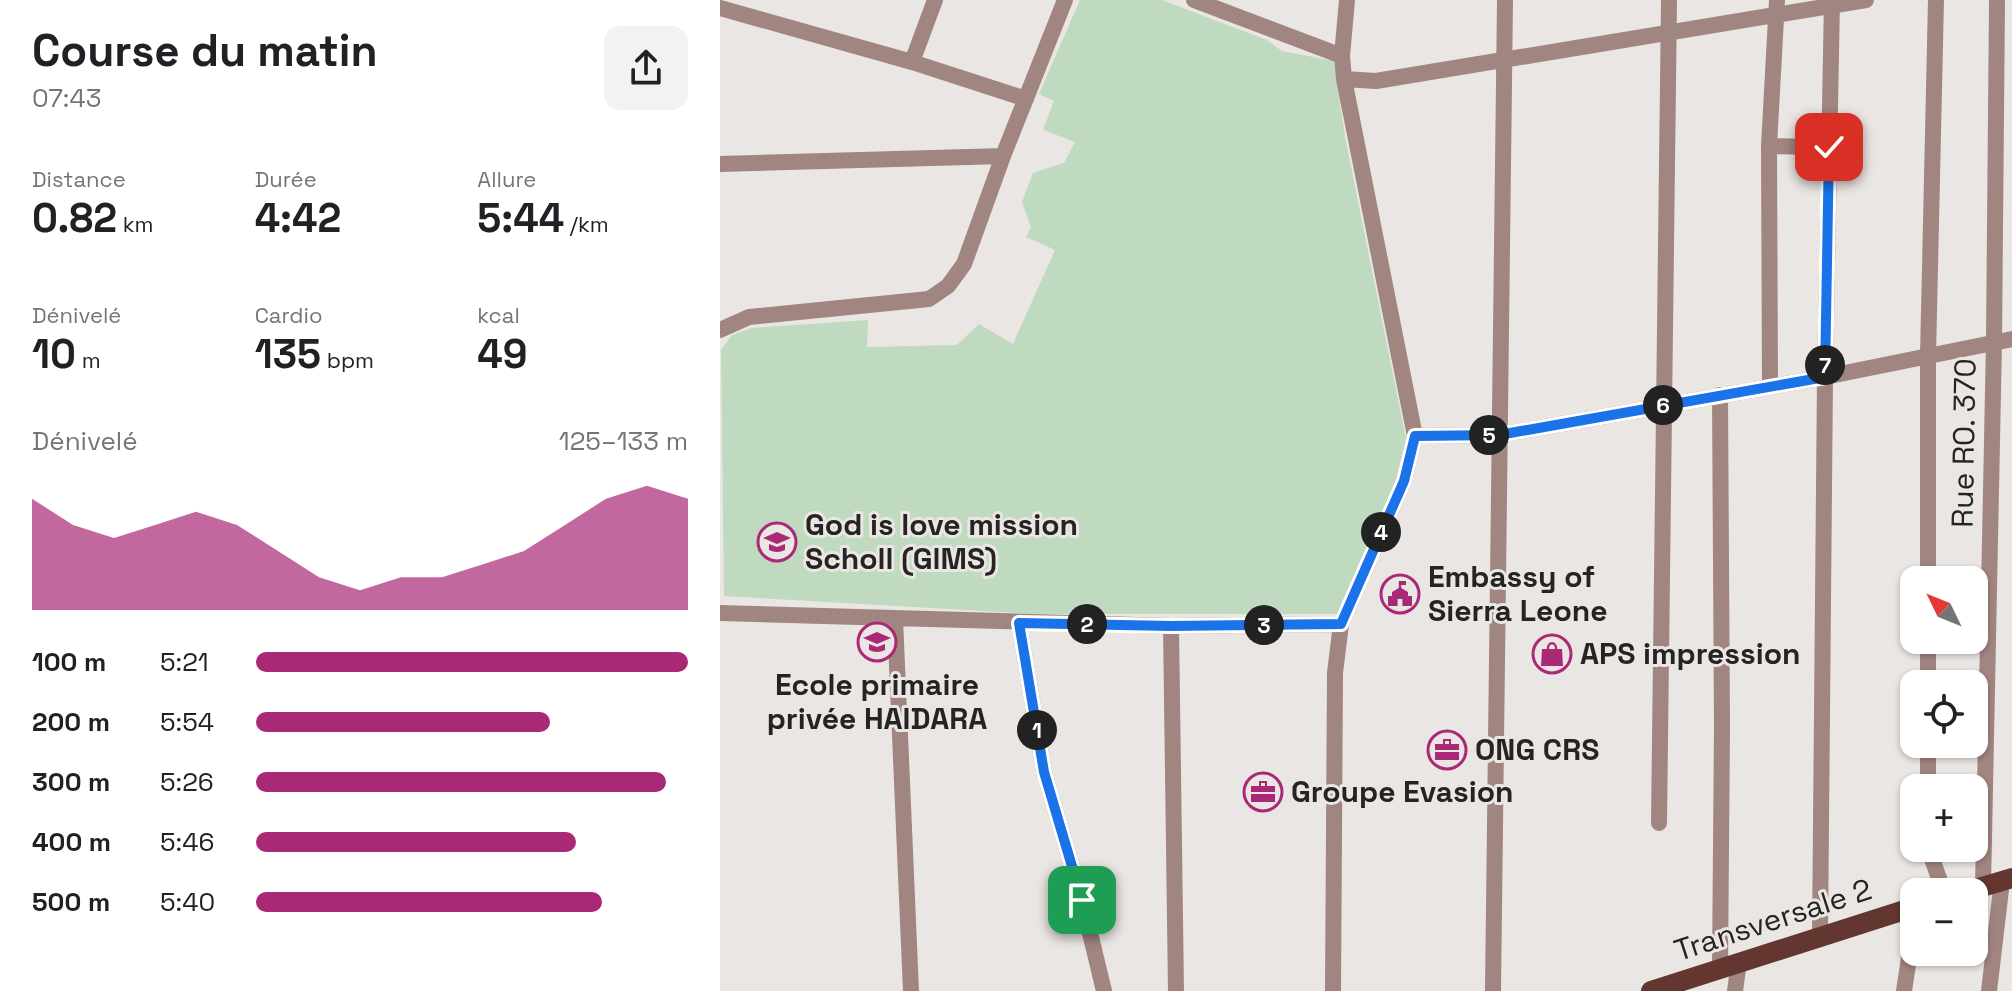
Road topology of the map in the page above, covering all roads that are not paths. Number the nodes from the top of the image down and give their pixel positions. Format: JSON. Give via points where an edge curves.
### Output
{"nodes":[{"id":1,"x":935,"y":0,"type":"edge"},
{"id":2,"x":1065,"y":0,"type":"edge"},
{"id":3,"x":1194,"y":0,"type":"edge"},
{"id":4,"x":1347,"y":0,"type":"edge"},
{"id":5,"x":1505,"y":0,"type":"edge"},
{"id":6,"x":1669,"y":0,"type":"edge"},
{"id":7,"x":1866,"y":0,"type":"edge"},
{"id":8,"x":1936,"y":0,"type":"edge"},
{"id":9,"x":1997,"y":0,"type":"edge"},
{"id":10,"x":1832,"y":3,"type":"edge"},
{"id":11,"x":1236,"y":7,"type":"edge"},
{"id":12,"x":720,"y":8,"type":"edge"},
{"id":13,"x":1777,"y":8,"type":"edge"},
{"id":14,"x":1669,"y":31,"type":"junction"},
{"id":15,"x":1342,"y":56,"type":"junction"},
{"id":16,"x":1504,"y":59,"type":"junction"},
{"id":17,"x":912,"y":62,"type":"junction"},
{"id":18,"x":1344,"y":79,"type":"junction"},
{"id":19,"x":1026,"y":99,"type":"junction"},
{"id":20,"x":1769,"y":146,"type":"junction"},
{"id":21,"x":1829,"y":147,"type":"junction"},
{"id":22,"x":1003,"y":156,"type":"junction"},
{"id":23,"x":720,"y":164,"type":"edge"},
{"id":24,"x":720,"y":330,"type":"edge"},
{"id":25,"x":2012,"y":339,"type":"edge"},
{"id":26,"x":1994,"y":342,"type":"junction"},
{"id":27,"x":1928,"y":356,"type":"junction"},
{"id":28,"x":1825,"y":377,"type":"junction"},
{"id":29,"x":1770,"y":387,"type":"junction"},
{"id":30,"x":1720,"y":395,"type":"junction"},
{"id":31,"x":1666,"y":404,"type":"junction"},
{"id":32,"x":1499,"y":435,"type":"junction"},
{"id":33,"x":1415,"y":436,"type":"junction"},
{"id":34,"x":1928,"y":566,"type":"edge"},
{"id":35,"x":720,"y":613,"type":"edge"},
{"id":36,"x":895,"y":619,"type":"junction"},
{"id":37,"x":1019,"y":623,"type":"junction"},
{"id":38,"x":1341,"y":624,"type":"junction"},
{"id":39,"x":1171,"y":626,"type":"junction"},
{"id":40,"x":1659,"y":823,"type":"dead end"},
{"id":41,"x":1990,"y":884,"type":"edge"},
{"id":42,"x":1900,"y":911,"type":"edge"},
{"id":43,"x":1820,"y":935,"type":"junction"},
{"id":44,"x":1729,"y":964,"type":"junction"},
{"id":45,"x":1908,"y":966,"type":"edge"},
{"id":46,"x":911,"y":991,"type":"edge"},
{"id":47,"x":1104,"y":991,"type":"edge"},
{"id":48,"x":1176,"y":991,"type":"edge"},
{"id":49,"x":1333,"y":991,"type":"edge"},
{"id":50,"x":1493,"y":991,"type":"edge"},
{"id":51,"x":1651,"y":991,"type":"edge"},
{"id":52,"x":1735,"y":991,"type":"edge"},
{"id":53,"x":1904,"y":991,"type":"edge"},
{"id":54,"x":1989,"y":991,"type":"edge"}],
"edges":[{"from":1,"to":17,"type":"street"},
{"from":2,"to":19,"type":"street"},
{"from":3,"to":11,"type":"street"},
{"from":4,"to":15,"type":"street"},
{"from":5,"to":16,"type":"street"},
{"from":6,"to":14,"type":"street"},
{"from":7,"to":10,"type":"street"},
{"from":8,"to":27,"type":"street"},
{"from":9,"to":26,"type":"street","name":"Rue RO. 370"},
{"from":10,"to":13,"type":"street"},
{"from":10,"to":21,"type":"street"},
{"from":11,"to":15,"type":"street"},
{"from":12,"to":17,"type":"street"},
{"from":13,"to":14,"type":"street"},
{"from":13,"to":20,"type":"street"},
{"from":14,"to":16,"type":"street"},
{"from":14,"to":31,"type":"street"},
{"from":15,"to":18,"type":"street"},
{"from":16,"to":18,"type":"street","via":[[1376,81]]},
{"from":16,"to":32,"type":"street"},
{"from":17,"to":19,"type":"street"},
{"from":18,"to":33,"type":"street"},
{"from":19,"to":22,"type":"street"},
{"from":20,"to":21,"type":"street"},
{"from":20,"to":29,"type":"street"},
{"from":21,"to":28,"type":"street"},
{"from":22,"to":23,"type":"street"},
{"from":22,"to":24,"type":"street","via":[[964,264],[948,286],[929,299],[749,317]]},
{"from":25,"to":26,"type":"street"},
{"from":26,"to":27,"type":"street"},
{"from":26,"to":41,"type":"street","name":"Rue RO. 370"},
{"from":27,"to":28,"type":"street"},
{"from":27,"to":34,"type":"street"},
{"from":28,"to":29,"type":"street"},
{"from":28,"to":43,"type":"street"},
{"from":29,"to":30,"type":"street"},
{"from":30,"to":31,"type":"street"},
{"from":30,"to":44,"type":"street"},
{"from":31,"to":32,"type":"street"},
{"from":31,"to":40,"type":"street"},
{"from":32,"to":33,"type":"street"},
{"from":32,"to":50,"type":"street"},
{"from":33,"to":38,"type":"street","via":[[1404,481]]},
{"from":35,"to":36,"type":"street"},
{"from":36,"to":37,"type":"street"},
{"from":36,"to":46,"type":"street"},
{"from":37,"to":39,"type":"street"},
{"from":37,"to":47,"type":"street","via":[[1044,772]]},
{"from":38,"to":39,"type":"street"},
{"from":38,"to":49,"type":"street","via":[[1335,673]]},
{"from":39,"to":48,"type":"street"},
{"from":41,"to":54,"type":"street","name":"Rue RO. 370"},
{"from":42,"to":43,"type":"main road","name":"Transversale 2"},
{"from":43,"to":44,"type":"main road","name":"Transversale 2"},
{"from":44,"to":51,"type":"main road","name":"Transversale 2"},
{"from":44,"to":52,"type":"street"},
{"from":45,"to":53,"type":"street"}]}
